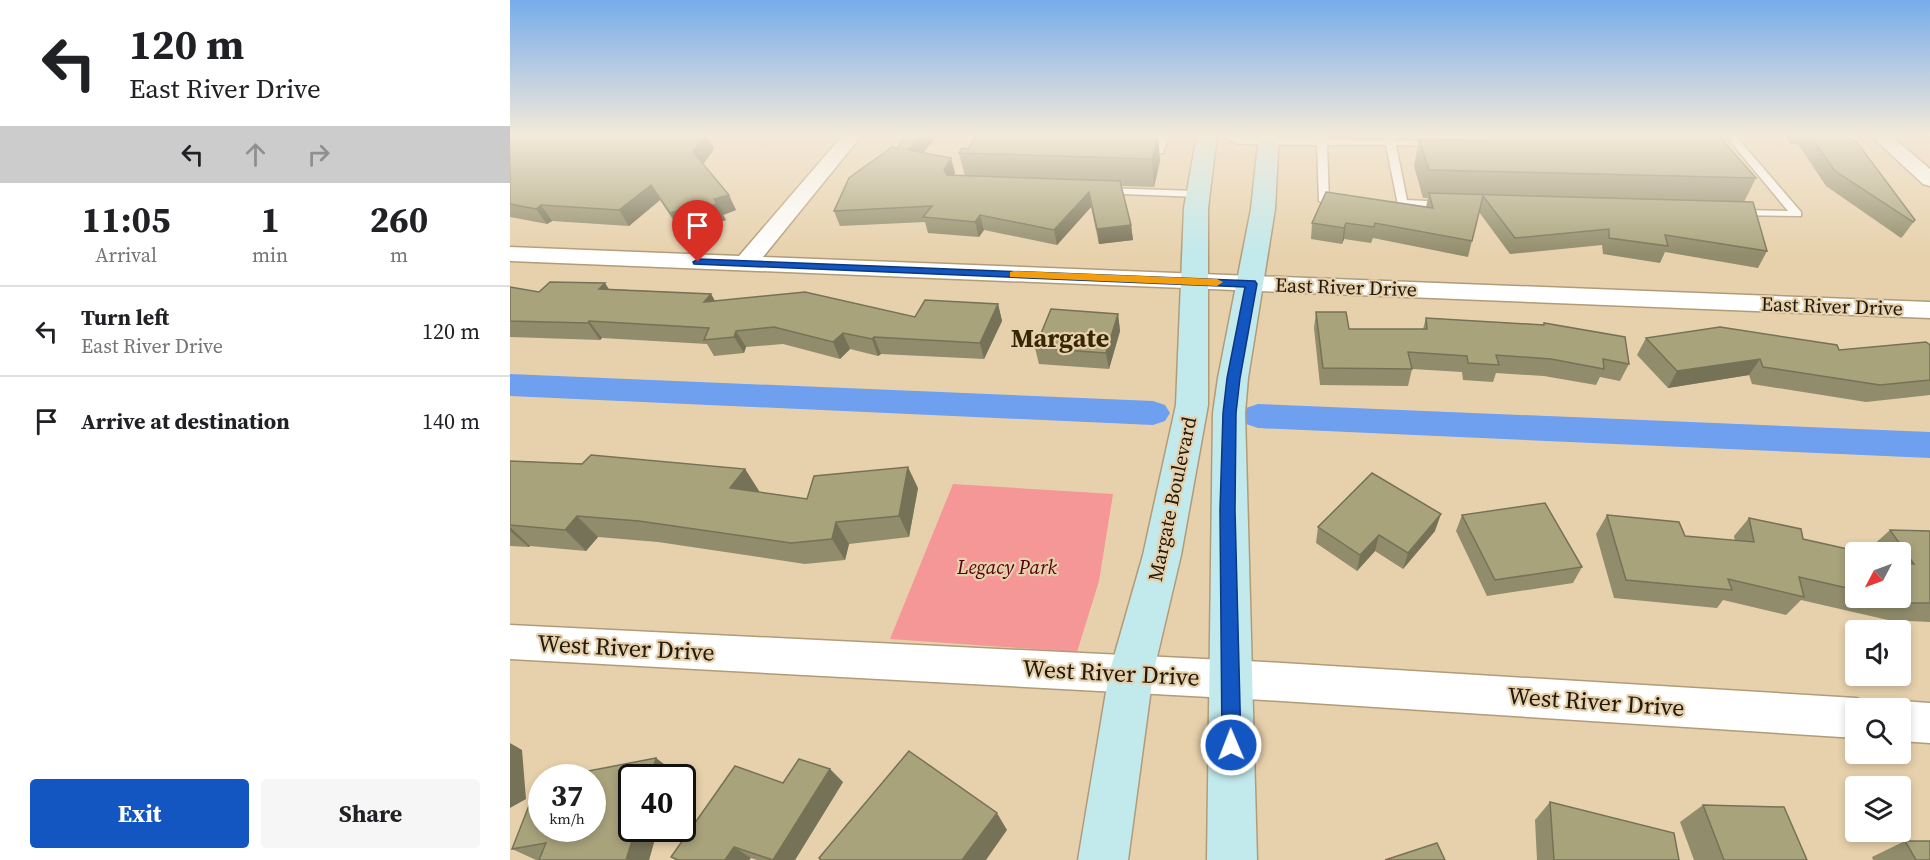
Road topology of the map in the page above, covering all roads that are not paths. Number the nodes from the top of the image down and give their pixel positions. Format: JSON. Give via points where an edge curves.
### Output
{"nodes":[{"id":1,"x":819,"y":175,"type":"edge"},
{"id":2,"x":1200,"y":175,"type":"edge"},
{"id":3,"x":1266,"y":175,"type":"edge"},
{"id":4,"x":1323,"y":175,"type":"edge"},
{"id":5,"x":1396,"y":175,"type":"edge"},
{"id":6,"x":1764,"y":175,"type":"edge"},
{"id":7,"x":1095,"y":191,"type":"edge"},
{"id":8,"x":1197,"y":194,"type":"junction"},
{"id":9,"x":1324,"y":201,"type":"edge"},
{"id":10,"x":1462,"y":205,"type":"edge"},
{"id":11,"x":1726,"y":212,"type":"edge"},
{"id":12,"x":510,"y":254,"type":"edge"},
{"id":13,"x":745,"y":264,"type":"junction"},
{"id":14,"x":1195,"y":281,"type":"junction"},
{"id":15,"x":1251,"y":284,"type":"junction"},
{"id":16,"x":1930,"y":310,"type":"edge"},
{"id":17,"x":510,"y":642,"type":"edge"},
{"id":18,"x":1131,"y":674,"type":"junction"},
{"id":19,"x":1230,"y":679,"type":"junction"},
{"id":20,"x":1845,"y":717,"type":"edge"},
{"id":21,"x":1911,"y":722,"type":"edge"},
{"id":22,"x":1930,"y":723,"type":"edge"},
{"id":23,"x":1103,"y":860,"type":"edge"},
{"id":24,"x":1232,"y":860,"type":"edge"}],
"edges":[{"from":1,"to":13,"type":"street"},
{"from":2,"to":8,"type":"street","name":"Margate Boulevard"},
{"from":3,"to":15,"type":"street","name":"Margate Boulevard"},
{"from":4,"to":9,"type":"lane"},
{"from":5,"to":10,"type":"lane","via":[[1402,203]]},
{"from":6,"to":11,"type":"lane","via":[[1797,214]]},
{"from":7,"to":8,"type":"lane"},
{"from":8,"to":14,"type":"street","name":"Margate Boulevard"},
{"from":12,"to":13,"type":"street","name":"East River Drive"},
{"from":13,"to":14,"type":"street","name":"East River Drive"},
{"from":14,"to":15,"type":"street","name":"East River Drive"},
{"from":14,"to":18,"type":"street","name":"Margate Boulevard","via":[[1192,405],[1162,555]]},
{"from":15,"to":16,"type":"street","name":"East River Drive"},
{"from":15,"to":19,"type":"street","name":"Margate Boulevard","via":[[1229,413]]},
{"from":17,"to":18,"type":"street","name":"West River Drive"},
{"from":18,"to":19,"type":"street","name":"West River Drive"},
{"from":18,"to":23,"type":"street","name":"Margate Boulevard"},
{"from":19,"to":20,"type":"street","name":"West River Drive"},
{"from":19,"to":24,"type":"street","name":"Margate Boulevard"},
{"from":21,"to":22,"type":"street"}]}
